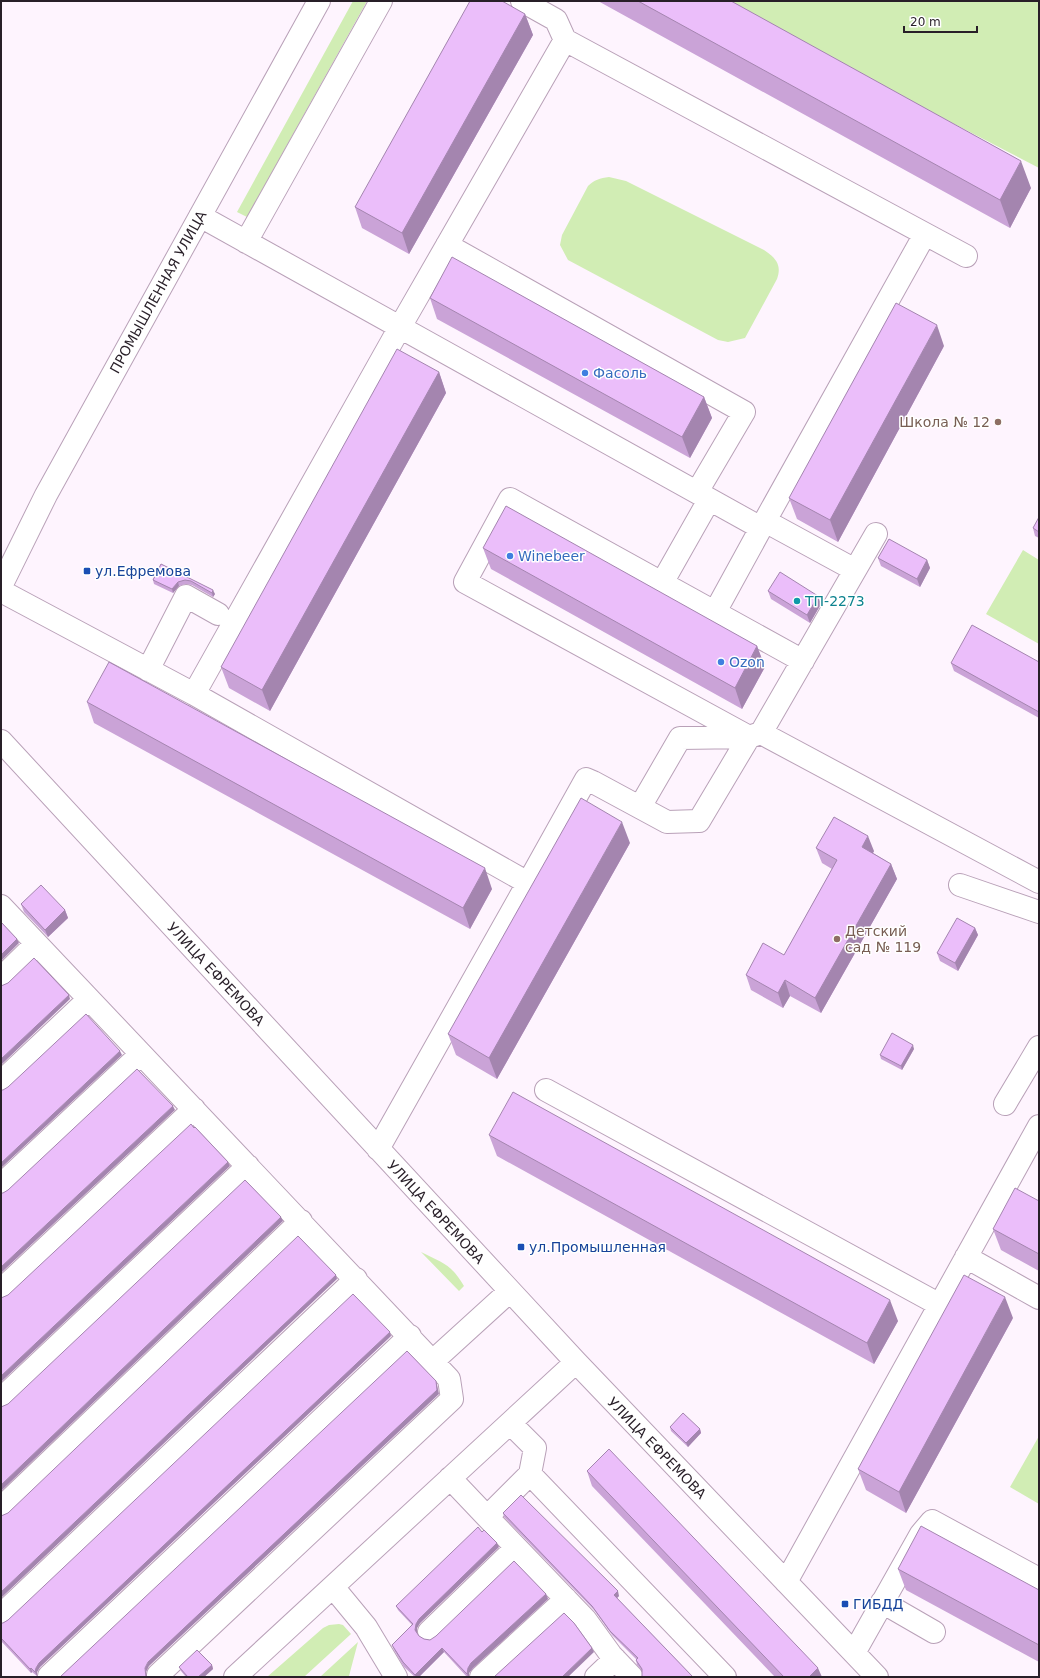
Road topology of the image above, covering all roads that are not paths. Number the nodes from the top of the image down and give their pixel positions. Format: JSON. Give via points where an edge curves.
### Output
{"nodes":[{"id":1,"x":319,"y":1,"type":"edge"},
{"id":2,"x":381,"y":1,"type":"edge"},
{"id":3,"x":522,"y":1,"type":"edge"},
{"id":4,"x":565,"y":40,"type":"junction"},
{"id":5,"x":200,"y":216,"type":"junction"},
{"id":6,"x":925,"y":234,"type":"junction"},
{"id":7,"x":246,"y":242,"type":"junction"},
{"id":8,"x":447,"y":245,"type":"junction"},
{"id":9,"x":966,"y":256,"type":"dead end"},
{"id":10,"x":400,"y":326,"type":"junction"},
{"id":11,"x":703,"y":496,"type":"junction"},
{"id":12,"x":763,"y":524,"type":"junction"},
{"id":13,"x":876,"y":534,"type":"dead end"},
{"id":14,"x":855,"y":570,"type":"junction"},
{"id":15,"x":662,"y":583,"type":"junction"},
{"id":16,"x":1,"y":586,"type":"edge"},
{"id":17,"x":1,"y":591,"type":"edge"},
{"id":18,"x":715,"y":612,"type":"junction"},
{"id":19,"x":218,"y":614,"type":"dead end"},
{"id":20,"x":803,"y":660,"type":"junction"},
{"id":21,"x":148,"y":670,"type":"junction"},
{"id":22,"x":194,"y":694,"type":"junction"},
{"id":23,"x":755,"y":735,"type":"junction"},
{"id":24,"x":1,"y":741,"type":"edge"},
{"id":25,"x":640,"y":807,"type":"junction"},
{"id":26,"x":1039,"y":882,"type":"edge"},
{"id":27,"x":528,"y":883,"type":"junction"},
{"id":28,"x":960,"y":885,"type":"dead end"},
{"id":29,"x":1,"y":906,"type":"edge"},
{"id":30,"x":1039,"y":912,"type":"edge"},
{"id":31,"x":36,"y":944,"type":"junction"},
{"id":32,"x":1,"y":978,"type":"edge"},
{"id":33,"x":89,"y":999,"type":"junction"},
{"id":34,"x":1039,"y":1047,"type":"edge"},
{"id":35,"x":141,"y":1054,"type":"junction"},
{"id":36,"x":1,"y":1082,"type":"edge"},
{"id":37,"x":546,"y":1090,"type":"dead end"},
{"id":38,"x":1005,"y":1104,"type":"dead end"},
{"id":39,"x":194,"y":1109,"type":"junction"},
{"id":40,"x":1039,"y":1126,"type":"edge"},
{"id":41,"x":378,"y":1149,"type":"junction"},
{"id":42,"x":248,"y":1166,"type":"junction"},
{"id":43,"x":1,"y":1185,"type":"edge"},
{"id":44,"x":301,"y":1222,"type":"junction"},
{"id":45,"x":966,"y":1257,"type":"junction"},
{"id":46,"x":356,"y":1279,"type":"junction"},
{"id":47,"x":1,"y":1290,"type":"edge"},
{"id":48,"x":510,"y":1291,"type":"junction"},
{"id":49,"x":1039,"y":1298,"type":"edge"},
{"id":50,"x":940,"y":1305,"type":"junction"},
{"id":51,"x":410,"y":1336,"type":"junction"},
{"id":52,"x":433,"y":1361,"type":"junction"},
{"id":53,"x":576,"y":1362,"type":"junction"},
{"id":54,"x":1,"y":1399,"type":"edge"},
{"id":55,"x":510,"y":1423,"type":"junction"},
{"id":56,"x":530,"y":1474,"type":"junction"},
{"id":57,"x":450,"y":1478,"type":"junction"},
{"id":58,"x":1,"y":1508,"type":"edge"},
{"id":59,"x":487,"y":1517,"type":"junction"},
{"id":60,"x":516,"y":1548,"type":"junction"},
{"id":61,"x":1039,"y":1579,"type":"edge"},
{"id":62,"x":786,"y":1582,"type":"junction"},
{"id":63,"x":332,"y":1587,"type":"junction"},
{"id":64,"x":566,"y":1599,"type":"junction"},
{"id":65,"x":882,"y":1602,"type":"junction"},
{"id":66,"x":1,"y":1615,"type":"edge"},
{"id":67,"x":429,"y":1632,"type":"dead end"},
{"id":68,"x":934,"y":1632,"type":"dead end"},
{"id":69,"x":854,"y":1653,"type":"junction"},
{"id":70,"x":615,"y":1659,"type":"junction"},
{"id":71,"x":158,"y":1675,"type":"dead end"},
{"id":72,"x":49,"y":1676,"type":"edge"},
{"id":73,"x":235,"y":1677,"type":"edge"},
{"id":74,"x":396,"y":1677,"type":"edge"},
{"id":75,"x":481,"y":1677,"type":"edge"},
{"id":76,"x":596,"y":1677,"type":"edge"},
{"id":77,"x":632,"y":1677,"type":"edge"},
{"id":78,"x":725,"y":1677,"type":"edge"},
{"id":79,"x":877,"y":1677,"type":"edge"}],
"edges":[{"from":1,"to":5,"type":"street","name":"ПРОМЫШЛЕННАЯ УЛИЦА"},
{"from":2,"to":7,"type":"street"},
{"from":3,"to":4,"type":"street","via":[[556,20]]},
{"from":4,"to":6,"type":"street"},
{"from":4,"to":8,"type":"street"},
{"from":5,"to":7,"type":"street"},
{"from":5,"to":16,"type":"street","name":"ПРОМЫШЛЕННАЯ УЛИЦА","via":[[46,495]]},
{"from":6,"to":9,"type":"street"},
{"from":6,"to":12,"type":"street"},
{"from":7,"to":10,"type":"street"},
{"from":8,"to":10,"type":"street"},
{"from":8,"to":11,"type":"street","via":[[744,412]]},
{"from":10,"to":11,"type":"street"},
{"from":10,"to":22,"type":"street"},
{"from":11,"to":12,"type":"street"},
{"from":11,"to":15,"type":"street"},
{"from":12,"to":14,"type":"street"},
{"from":12,"to":18,"type":"street"},
{"from":13,"to":14,"type":"street"},
{"from":14,"to":20,"type":"street"},
{"from":15,"to":18,"type":"street"},
{"from":15,"to":23,"type":"street","via":[[510,499],[465,582]]},
{"from":17,"to":21,"type":"street"},
{"from":18,"to":20,"type":"street"},
{"from":19,"to":21,"type":"street","via":[[186,596]]},
{"from":20,"to":23,"type":"street"},
{"from":21,"to":22,"type":"street"},
{"from":22,"to":27,"type":"street"},
{"from":23,"to":25,"type":"street","via":[[680,738]]},
{"from":23,"to":25,"type":"street","via":[[699,821],[667,822]]},
{"from":23,"to":26,"type":"street"},
{"from":24,"to":41,"type":"street","name":"УЛИЦА ЕФРЕМОВА"},
{"from":25,"to":27,"type":"street","via":[[586,778]]},
{"from":27,"to":41,"type":"street"},
{"from":28,"to":30,"type":"street"},
{"from":29,"to":31,"type":"street"},
{"from":31,"to":32,"type":"street"},
{"from":31,"to":33,"type":"street"},
{"from":33,"to":35,"type":"street"},
{"from":33,"to":36,"type":"street"},
{"from":34,"to":38,"type":"street"},
{"from":35,"to":39,"type":"street"},
{"from":35,"to":43,"type":"street"},
{"from":37,"to":50,"type":"street"},
{"from":39,"to":42,"type":"street"},
{"from":39,"to":47,"type":"street"},
{"from":40,"to":45,"type":"street"},
{"from":41,"to":48,"type":"street","name":"УЛИЦА ЕФРЕМОВА"},
{"from":42,"to":44,"type":"street"},
{"from":42,"to":54,"type":"street"},
{"from":44,"to":46,"type":"street"},
{"from":44,"to":58,"type":"street"},
{"from":45,"to":49,"type":"street"},
{"from":45,"to":50,"type":"street"},
{"from":46,"to":51,"type":"street"},
{"from":46,"to":66,"type":"street"},
{"from":48,"to":52,"type":"street"},
{"from":48,"to":53,"type":"street","name":"УЛИЦА ЕФРЕМОВА"},
{"from":50,"to":62,"type":"street"},
{"from":51,"to":52,"type":"street"},
{"from":51,"to":72,"type":"street"},
{"from":52,"to":71,"type":"street","via":[[450,1379],[452,1399]]},
{"from":53,"to":55,"type":"street"},
{"from":53,"to":62,"type":"street","name":"УЛИЦА ЕФРЕМОВА"},
{"from":55,"to":56,"type":"street","via":[[535,1448]]},
{"from":55,"to":57,"type":"street"},
{"from":56,"to":59,"type":"street"},
{"from":56,"to":78,"type":"street"},
{"from":57,"to":59,"type":"street"},
{"from":57,"to":63,"type":"street"},
{"from":59,"to":60,"type":"street"},
{"from":60,"to":64,"type":"street"},
{"from":60,"to":67,"type":"street"},
{"from":61,"to":65,"type":"street","via":[[932,1521],[921,1534]]},
{"from":62,"to":69,"type":"street","name":"УЛИЦА ЕФРЕМОВА"},
{"from":63,"to":73,"type":"street"},
{"from":63,"to":74,"type":"street","via":[[366,1627]]},
{"from":64,"to":70,"type":"street","via":[[585,1619]]},
{"from":64,"to":75,"type":"street"},
{"from":65,"to":68,"type":"street"},
{"from":65,"to":69,"type":"street"},
{"from":69,"to":79,"type":"street","name":"УЛИЦА ЕФРЕМОВА"},
{"from":70,"to":76,"type":"street"},
{"from":70,"to":77,"type":"street"}]}
